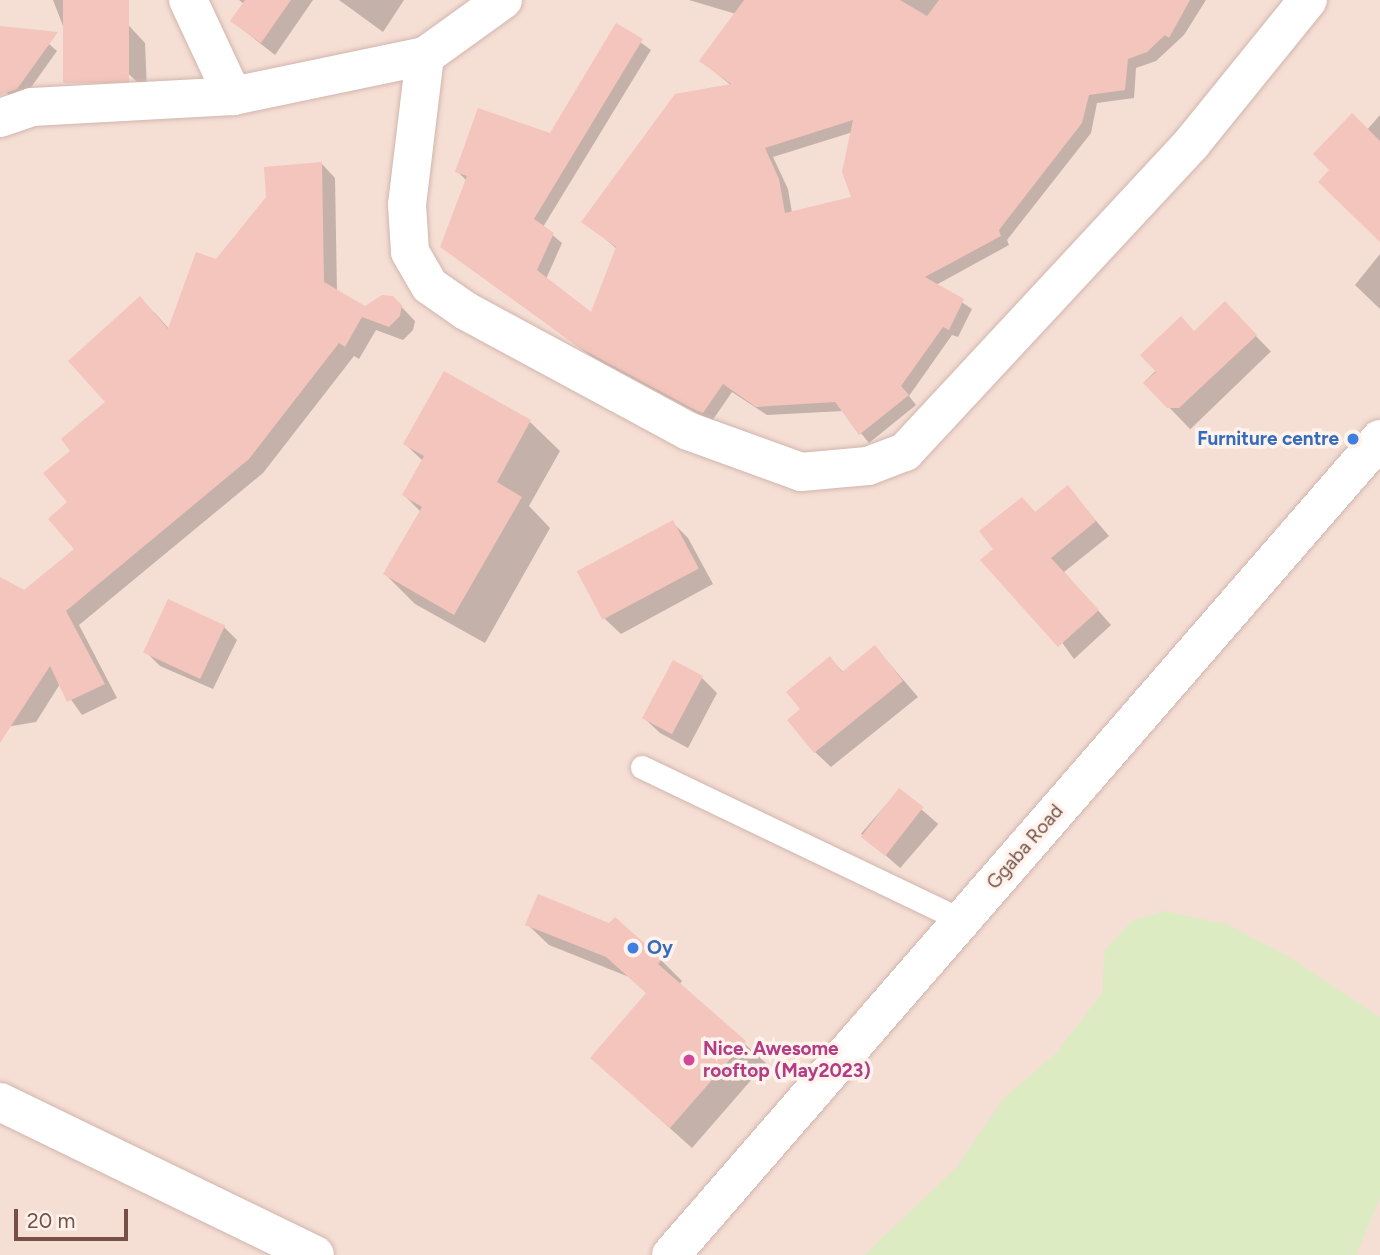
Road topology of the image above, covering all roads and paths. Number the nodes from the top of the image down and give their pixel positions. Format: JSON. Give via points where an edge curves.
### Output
{"nodes":[{"id":1,"x":188,"y":0,"type":"edge"},
{"id":2,"x":503,"y":0,"type":"edge"},
{"id":3,"x":1308,"y":0,"type":"edge"},
{"id":4,"x":425,"y":56,"type":"junction"},
{"id":5,"x":233,"y":96,"type":"junction"},
{"id":6,"x":0,"y":118,"type":"edge"},
{"id":7,"x":1380,"y":439,"type":"edge"},
{"id":8,"x":642,"y":766,"type":"dead end"},
{"id":9,"x":962,"y":920,"type":"junction"},
{"id":10,"x":0,"y":1102,"type":"edge"},
{"id":11,"x":315,"y":1255,"type":"edge"},
{"id":12,"x":671,"y":1255,"type":"edge"}],
"edges":[{"from":1,"to":5,"type":"street"},
{"from":2,"to":4,"type":"street"},
{"from":3,"to":4,"type":"street","via":[[1192,143],[905,452],[868,466],[801,472],[688,430],[466,311],[430,286],[410,252],[407,205]]},
{"from":4,"to":5,"type":"street"},
{"from":5,"to":6,"type":"street","via":[[32,107]]},
{"from":7,"to":9,"type":"street","name":"Ggaba Road"},
{"from":8,"to":9,"type":"lane"},
{"from":9,"to":12,"type":"street","name":"Ggaba Road"},
{"from":10,"to":11,"type":"street"}]}
